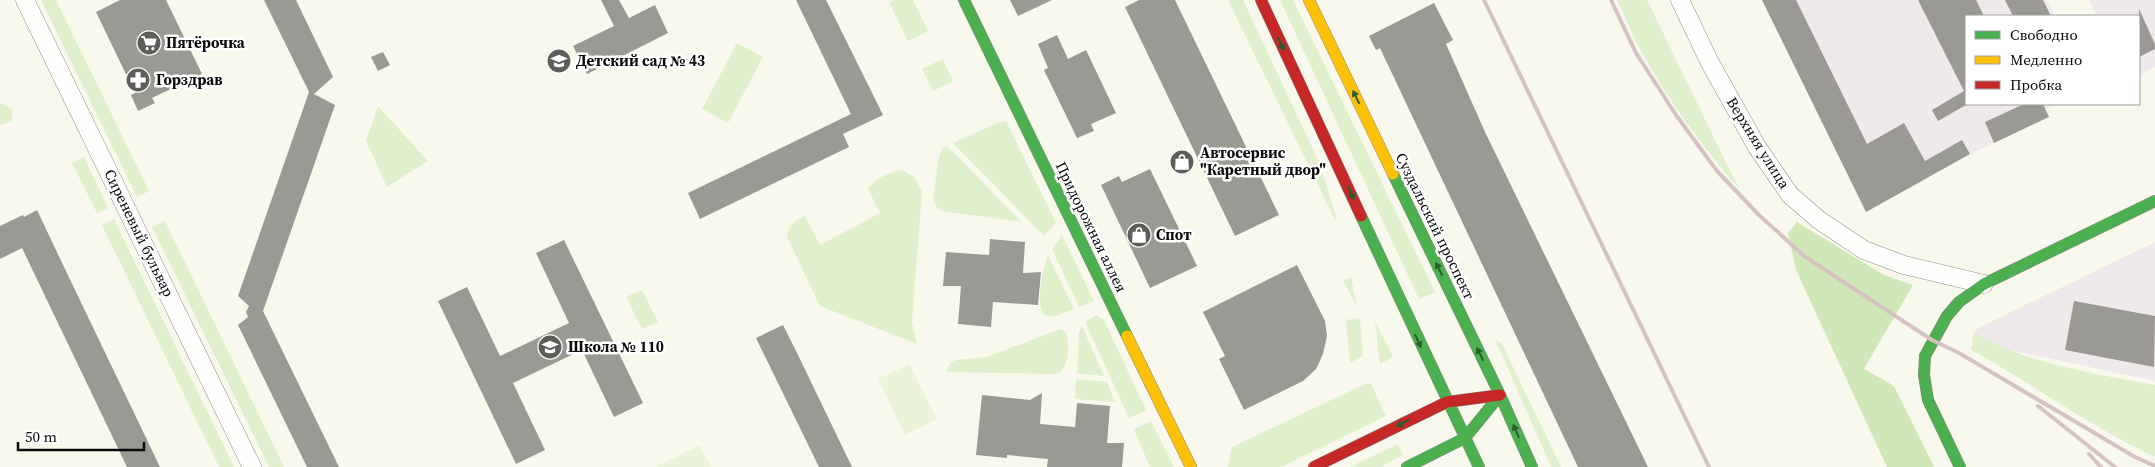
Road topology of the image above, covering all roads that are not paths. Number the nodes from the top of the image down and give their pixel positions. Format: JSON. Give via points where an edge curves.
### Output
{"nodes":[{"id":1,"x":25,"y":0,"type":"edge"},
{"id":2,"x":964,"y":0,"type":"edge"},
{"id":3,"x":1260,"y":0,"type":"edge"},
{"id":4,"x":1309,"y":0,"type":"edge"},
{"id":5,"x":1680,"y":0,"type":"edge"},
{"id":6,"x":2155,"y":202,"type":"edge"},
{"id":7,"x":1984,"y":284,"type":"junction"},
{"id":8,"x":1500,"y":395,"type":"junction"},
{"id":9,"x":1447,"y":402,"type":"junction"},
{"id":10,"x":1465,"y":438,"type":"junction"},
{"id":11,"x":252,"y":467,"type":"edge"},
{"id":12,"x":1191,"y":467,"type":"edge"},
{"id":13,"x":1314,"y":467,"type":"edge"},
{"id":14,"x":1406,"y":467,"type":"edge"},
{"id":15,"x":1479,"y":467,"type":"edge"},
{"id":16,"x":1532,"y":467,"type":"edge"},
{"id":17,"x":1960,"y":467,"type":"edge"}],
"edges":[{"from":1,"to":11,"type":"street","name":"Сиреневый бульвар"},
{"from":2,"to":12,"type":"street","name":"Придорожная аллея"},
{"from":3,"to":9,"type":"street","one_way":true},
{"from":8,"to":4,"type":"street","name":"Суздальский проспект","one_way":true},
{"from":5,"to":7,"type":"street","name":"Верхняя улица","via":[[1709,61],[1757,147],[1790,195],[1819,220],[1864,250],[1904,265]]},
{"from":6,"to":7,"type":"street"},
{"from":7,"to":17,"type":"street","via":[[1959,302],[1947,316],[1925,356],[1928,400]]},
{"from":8,"to":9,"type":"street"},
{"from":8,"to":10,"type":"street"},
{"from":16,"to":8,"type":"street","name":"Суздальский проспект","one_way":true},
{"from":9,"to":10,"type":"street"},
{"from":9,"to":13,"type":"street","one_way":true},
{"from":10,"to":14,"type":"street"},
{"from":10,"to":15,"type":"street"}]}
